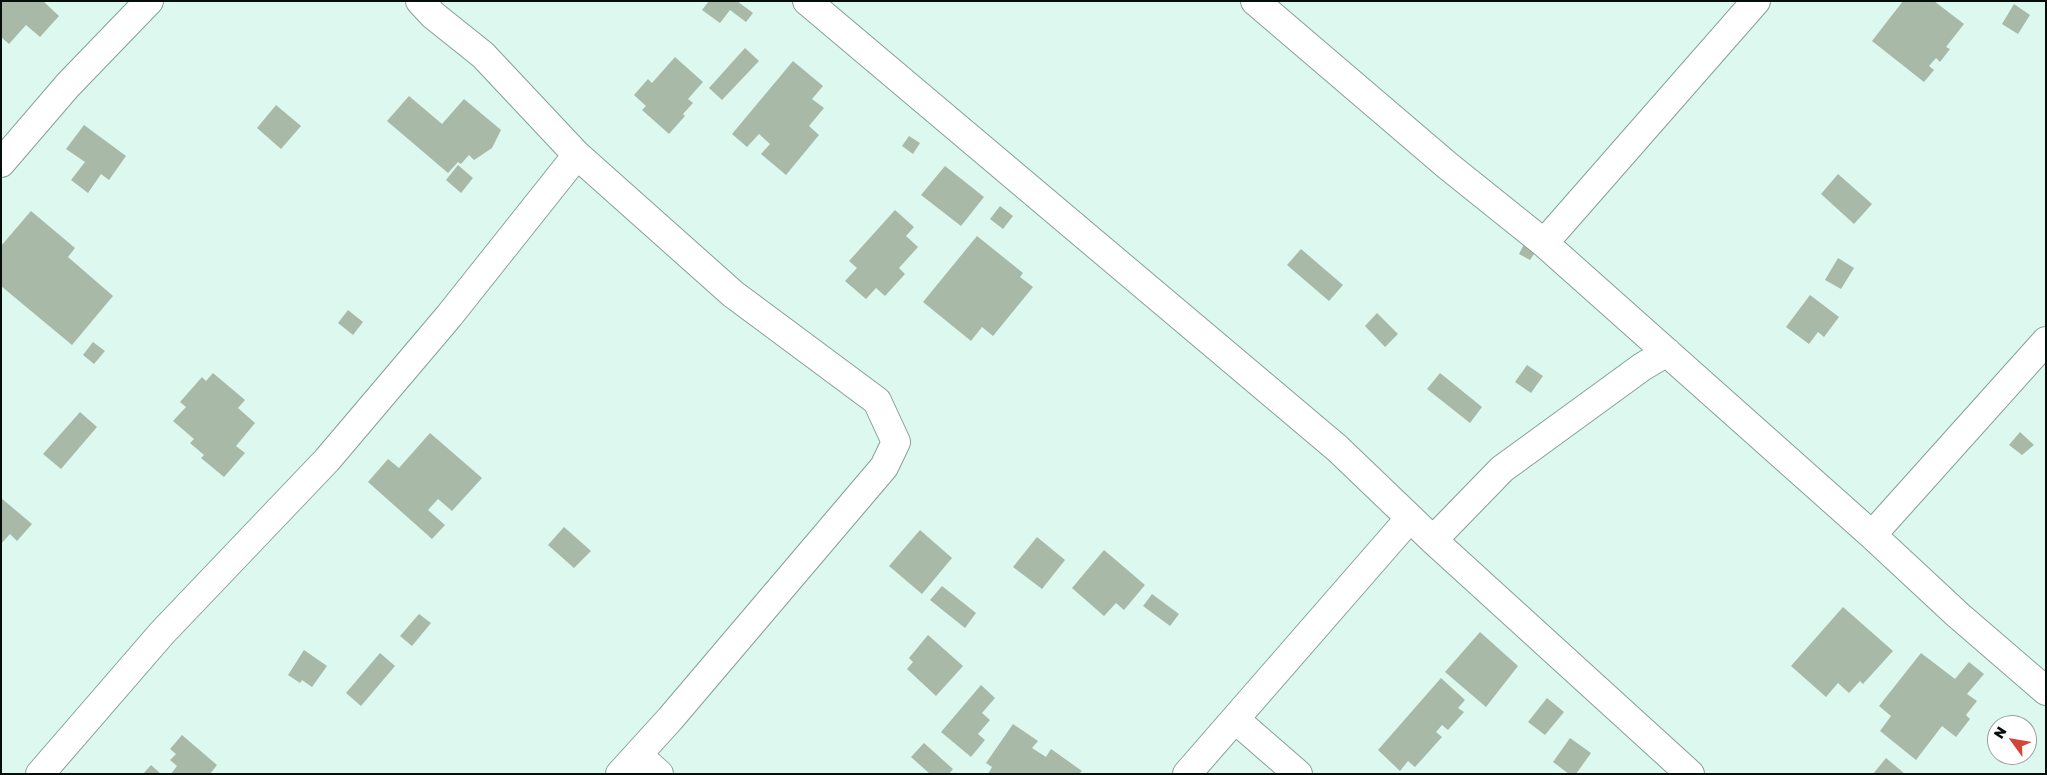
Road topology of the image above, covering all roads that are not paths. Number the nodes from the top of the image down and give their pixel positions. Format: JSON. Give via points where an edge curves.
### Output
{"nodes":[{"id":1,"x":149,"y":1,"type":"edge"},
{"id":2,"x":420,"y":1,"type":"edge"},
{"id":3,"x":807,"y":1,"type":"edge"},
{"id":4,"x":1255,"y":1,"type":"edge"},
{"id":5,"x":1756,"y":1,"type":"edge"},
{"id":6,"x":578,"y":155,"type":"junction"},
{"id":7,"x":1,"y":163,"type":"edge"},
{"id":8,"x":1544,"y":243,"type":"junction"},
{"id":9,"x":2046,"y":342,"type":"edge"},
{"id":10,"x":1667,"y":352,"type":"junction"},
{"id":11,"x":1410,"y":518,"type":"junction"},
{"id":12,"x":1872,"y":535,"type":"junction"},
{"id":13,"x":1433,"y":540,"type":"junction"},
{"id":14,"x":2046,"y":690,"type":"edge"},
{"id":15,"x":1236,"y":720,"type":"junction"},
{"id":16,"x":629,"y":764,"type":"edge"},
{"id":17,"x":40,"y":774,"type":"edge"},
{"id":18,"x":659,"y":774,"type":"edge"},
{"id":19,"x":1188,"y":774,"type":"edge"},
{"id":20,"x":1298,"y":774,"type":"edge"},
{"id":21,"x":1690,"y":774,"type":"edge"}],
"edges":[{"from":1,"to":7,"type":"street","via":[[68,85]]},
{"from":2,"to":6,"type":"street","via":[[483,55]]},
{"from":3,"to":11,"type":"street","via":[[1337,448]]},
{"from":4,"to":8,"type":"street","via":[[1448,166]]},
{"from":5,"to":8,"type":"street"},
{"from":6,"to":16,"type":"street","via":[[732,294],[877,401],[896,442],[884,467]]},
{"from":6,"to":17,"type":"street","via":[[449,316],[327,460],[162,633]]},
{"from":8,"to":10,"type":"street"},
{"from":9,"to":12,"type":"street"},
{"from":10,"to":12,"type":"street"},
{"from":10,"to":13,"type":"street","via":[[1502,469]]},
{"from":11,"to":13,"type":"street"},
{"from":11,"to":15,"type":"street"},
{"from":12,"to":14,"type":"street","via":[[1958,615]]},
{"from":13,"to":21,"type":"street"},
{"from":15,"to":19,"type":"street"},
{"from":15,"to":20,"type":"street"},
{"from":16,"to":18,"type":"street"}]}
